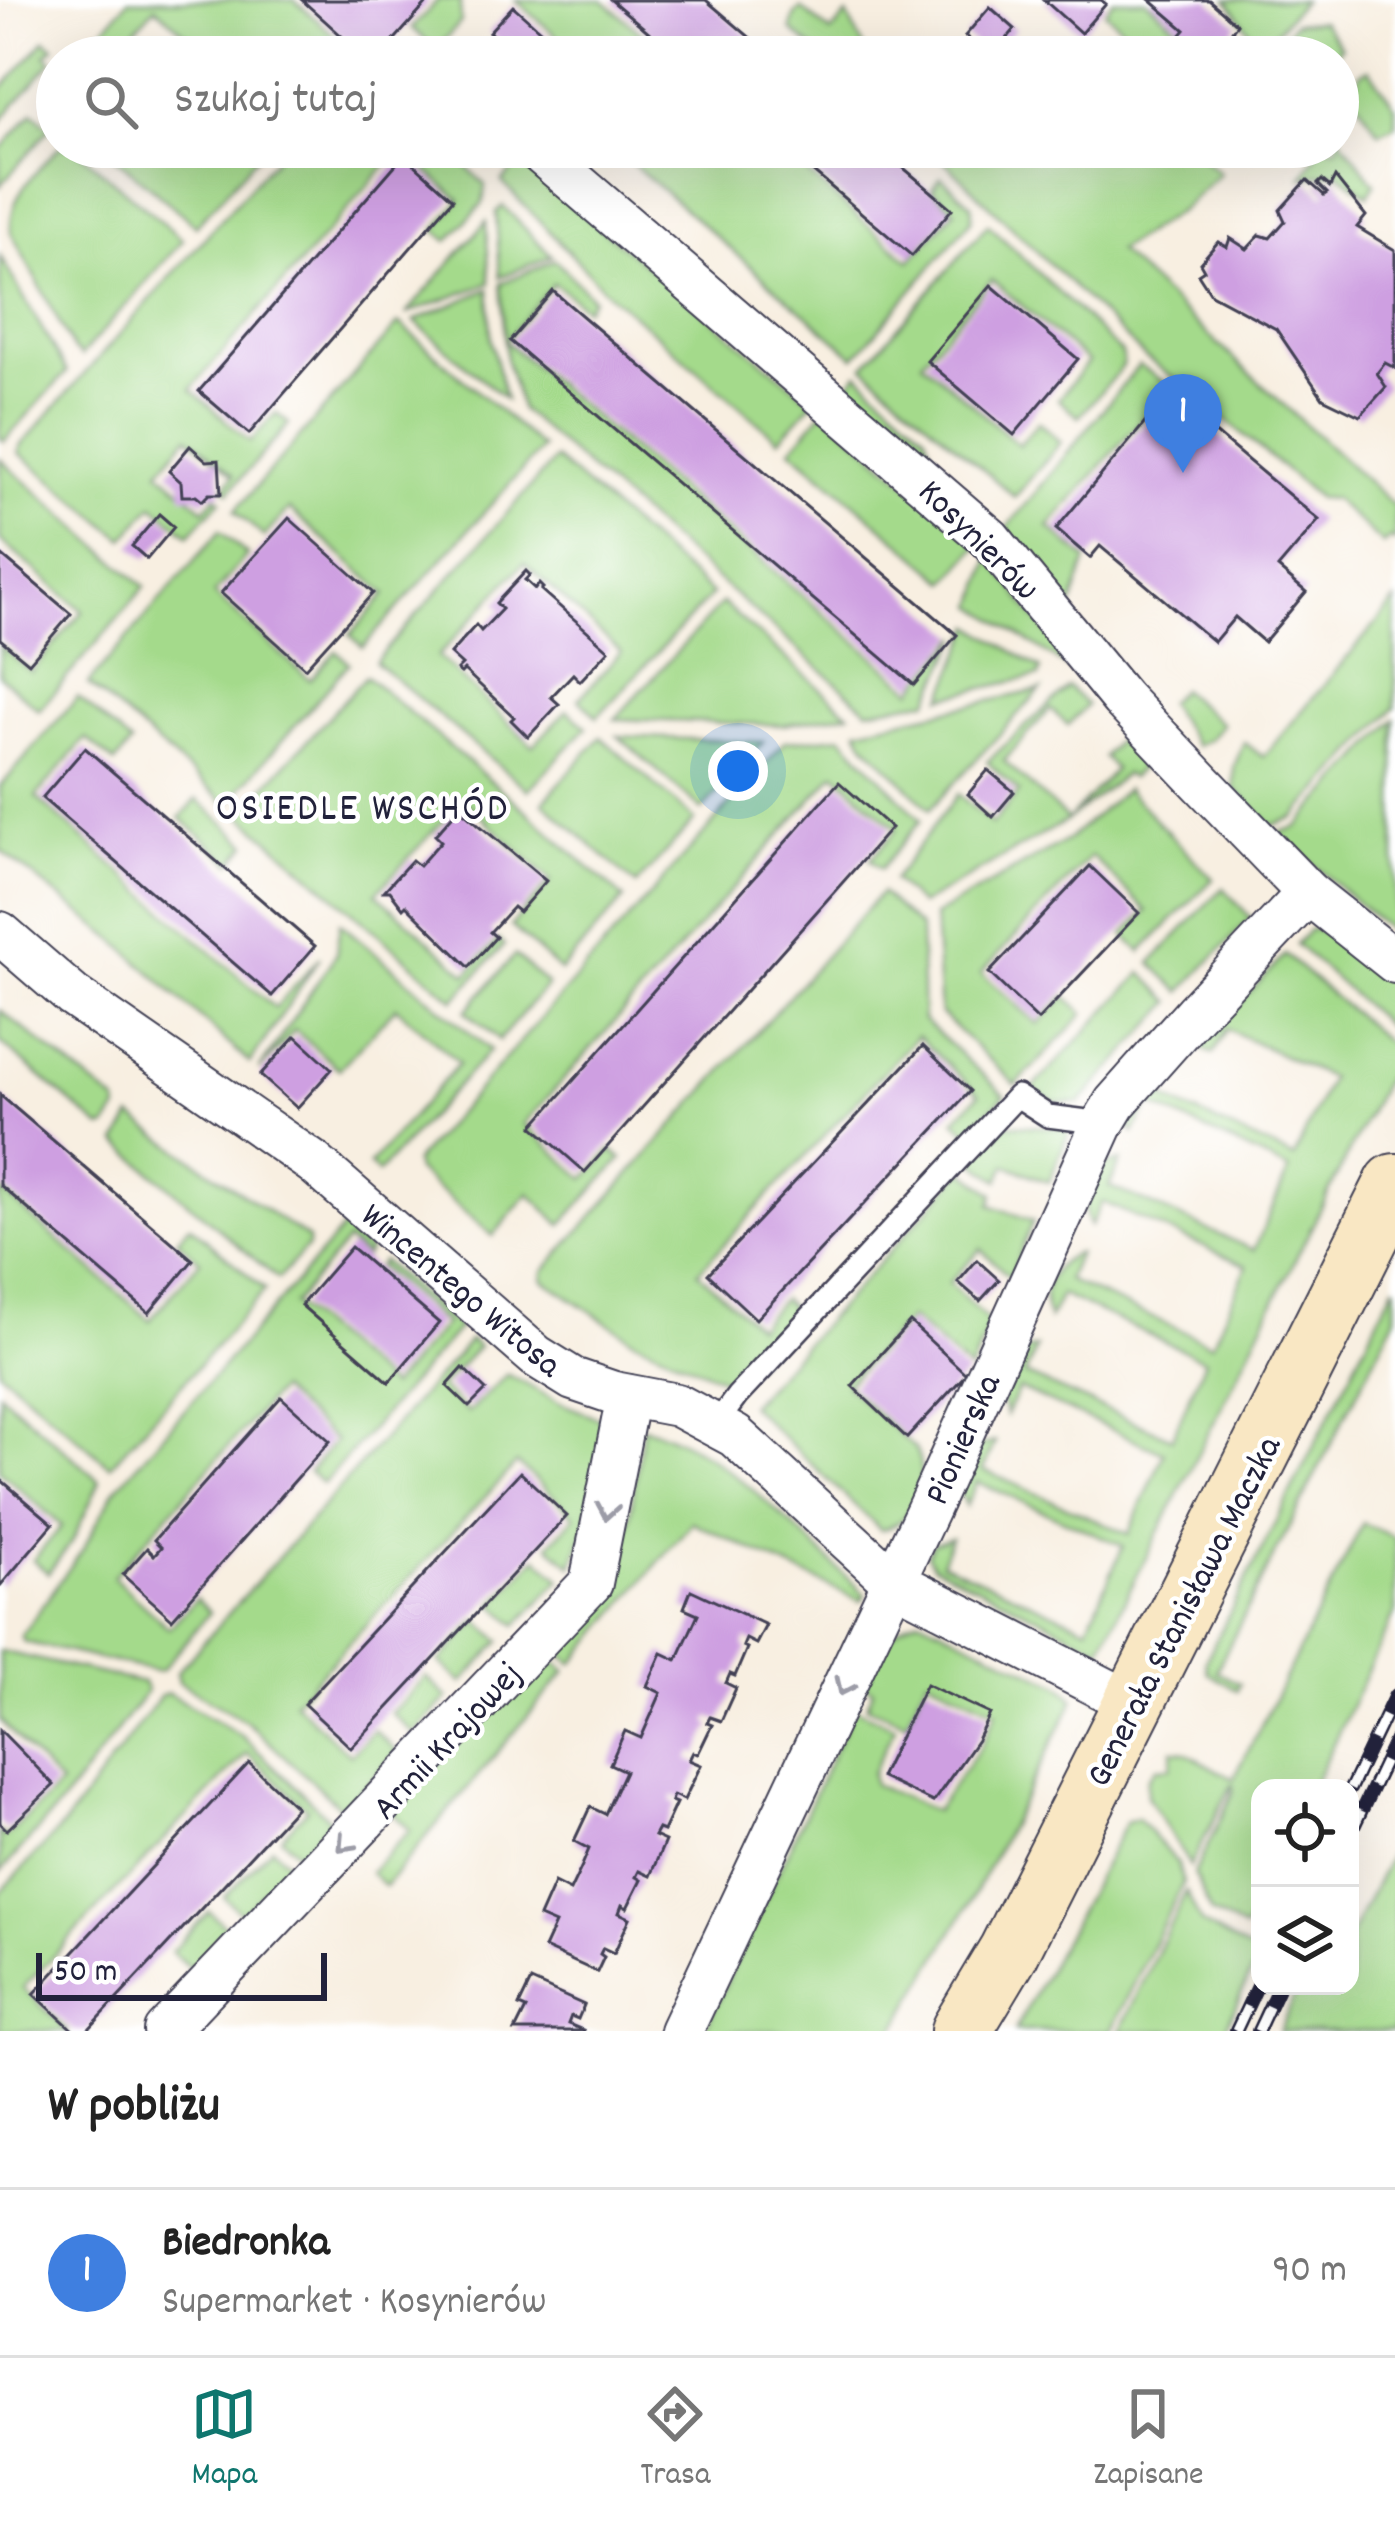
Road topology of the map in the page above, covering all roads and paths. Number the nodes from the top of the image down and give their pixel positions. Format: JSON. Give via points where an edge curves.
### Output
{"nodes":[{"id":1,"x":558,"y":168,"type":"edge"},
{"id":2,"x":1308,"y":893,"type":"junction"},
{"id":3,"x":0,"y":933,"type":"edge"},
{"id":4,"x":1395,"y":962,"type":"edge"},
{"id":5,"x":1103,"y":1123,"type":"junction"},
{"id":6,"x":1395,"y":1184,"type":"edge"},
{"id":7,"x":628,"y":1396,"type":"junction"},
{"id":8,"x":716,"y":1424,"type":"junction"},
{"id":9,"x":893,"y":1581,"type":"junction"},
{"id":10,"x":1134,"y":1704,"type":"junction"},
{"id":11,"x":165,"y":2031,"type":"edge"},
{"id":12,"x":681,"y":2031,"type":"edge"},
{"id":13,"x":961,"y":2031,"type":"edge"}],
"edges":[{"from":1,"to":2,"type":"street","name":"Kosynierów","via":[[990,539],[1122,699]]},
{"from":2,"to":4,"type":"street","name":"Kosynierów"},
{"from":2,"to":5,"type":"street","name":"Pionierska"},
{"from":3,"to":7,"type":"street","name":"Wincentego Witosa","via":[[73,996],[314,1163],[536,1356],[573,1379]]},
{"from":5,"to":8,"type":"lane","via":[[1048,1116],[1017,1096]]},
{"from":5,"to":9,"type":"street","name":"Pionierska"},
{"from":6,"to":10,"type":"street","name":"Generała Stanisława Maczka"},
{"from":7,"to":8,"type":"street","name":"Wincentego Witosa"},
{"from":7,"to":11,"type":"street","name":"Armii Krajowej","one_way":true,"via":[[591,1582]]},
{"from":8,"to":9,"type":"street","name":"Wincentego Witosa"},
{"from":9,"to":10,"type":"street","name":"Wincentego Witosa"},
{"from":9,"to":12,"type":"street","name":"Pionierska","one_way":true},
{"from":10,"to":13,"type":"street","name":"Generała Stanisława Maczka"}]}
